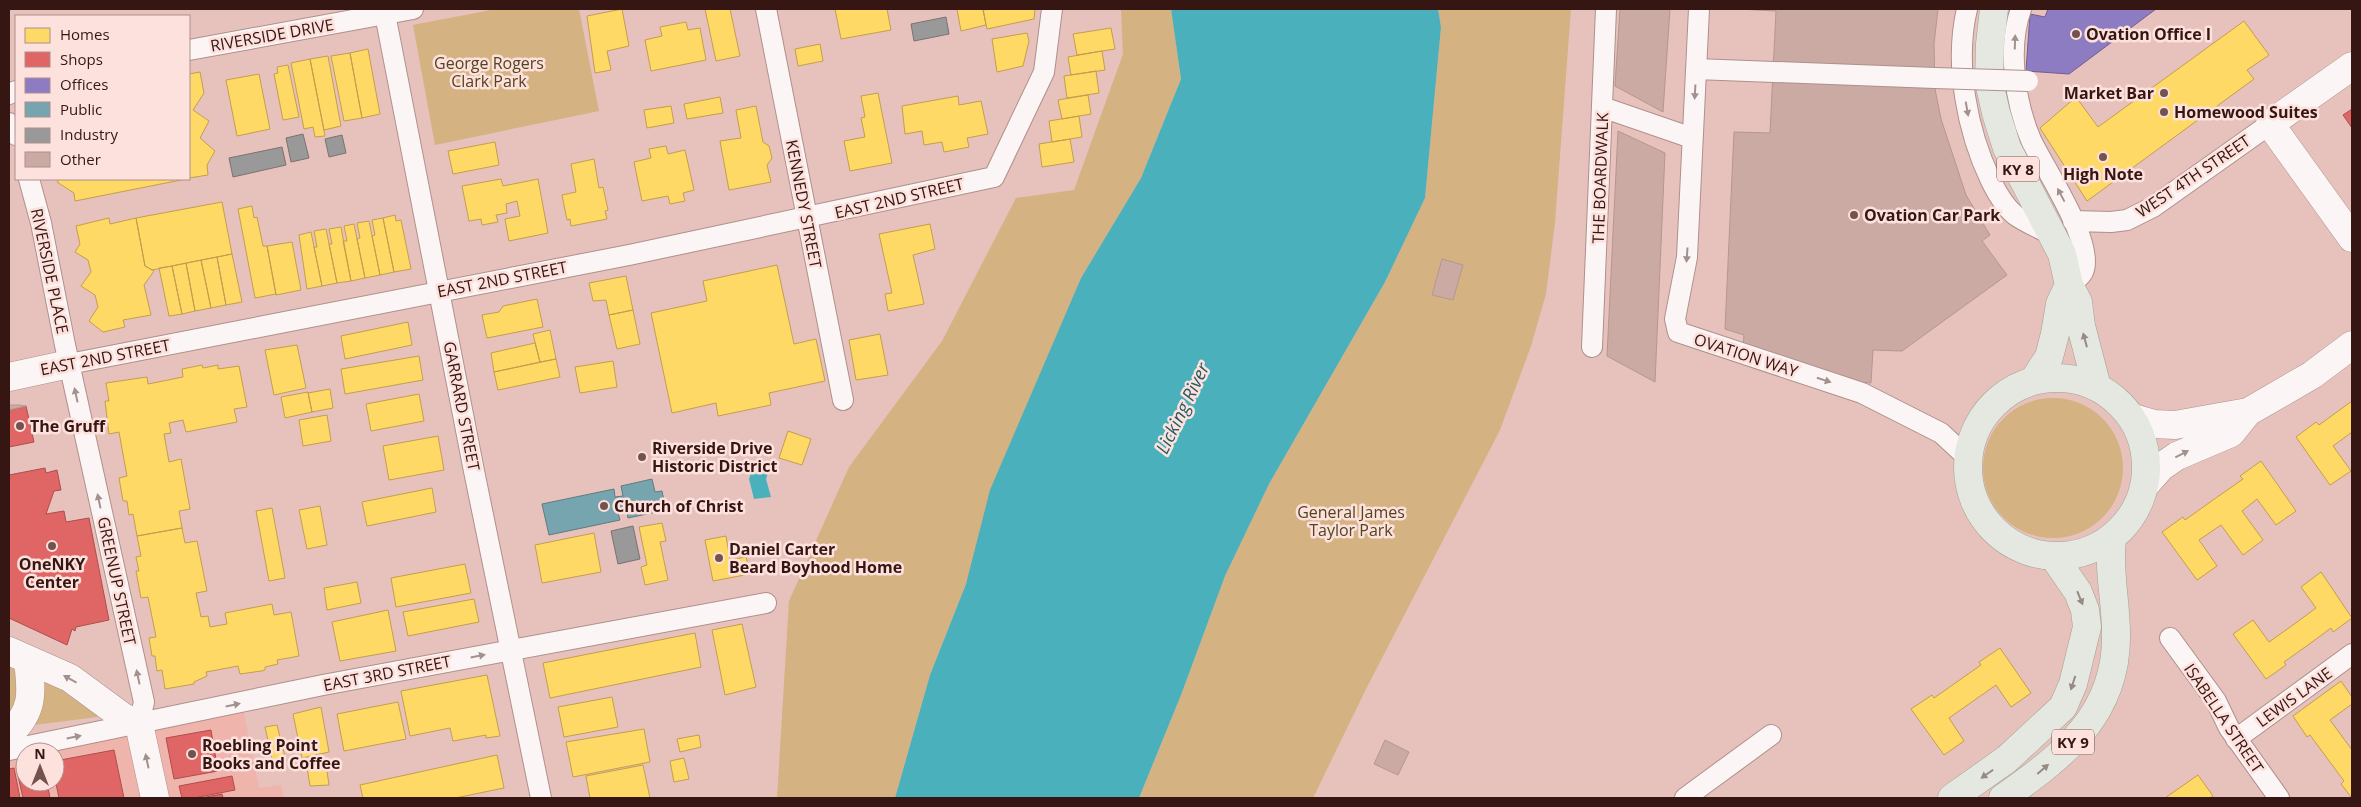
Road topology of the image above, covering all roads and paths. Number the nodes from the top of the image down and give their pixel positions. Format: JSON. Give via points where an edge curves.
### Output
{"nodes":[{"id":1,"x":413,"y":9,"type":"edge"},
{"id":2,"x":766,"y":9,"type":"edge"},
{"id":3,"x":1052,"y":9,"type":"edge"},
{"id":4,"x":1606,"y":9,"type":"edge"},
{"id":5,"x":1698,"y":9,"type":"edge"},
{"id":6,"x":1967,"y":9,"type":"edge"},
{"id":7,"x":1994,"y":9,"type":"edge"},
{"id":8,"x":2021,"y":9,"type":"edge"},
{"id":9,"x":385,"y":14,"type":"junction"},
{"id":10,"x":190,"y":50,"type":"edge"},
{"id":11,"x":2352,"y":66,"type":"edge"},
{"id":12,"x":1696,"y":69,"type":"junction"},
{"id":13,"x":2028,"y":81,"type":"dead end"},
{"id":14,"x":1602,"y":107,"type":"junction"},
{"id":15,"x":2270,"y":124,"type":"junction"},
{"id":16,"x":1692,"y":138,"type":"junction"},
{"id":17,"x":29,"y":180,"type":"edge"},
{"id":18,"x":807,"y":218,"type":"junction"},
{"id":19,"x":2063,"y":228,"type":"junction"},
{"id":20,"x":2352,"y":238,"type":"edge"},
{"id":21,"x":2069,"y":285,"type":"junction"},
{"id":22,"x":441,"y":291,"type":"junction"},
{"id":23,"x":2352,"y":345,"type":"edge"},
{"id":24,"x":1592,"y":347,"type":"dead end"},
{"id":25,"x":70,"y":364,"type":"junction"},
{"id":26,"x":9,"y":376,"type":"edge"},
{"id":27,"x":2034,"y":380,"type":"junction"},
{"id":28,"x":2098,"y":387,"type":"junction"},
{"id":29,"x":843,"y":400,"type":"dead end"},
{"id":30,"x":2248,"y":412,"type":"junction"},
{"id":31,"x":2133,"y":418,"type":"junction"},
{"id":32,"x":1968,"y":458,"type":"junction"},
{"id":33,"x":2145,"y":486,"type":"junction"},
{"id":34,"x":2112,"y":538,"type":"junction"},
{"id":35,"x":2054,"y":557,"type":"junction"},
{"id":36,"x":766,"y":603,"type":"dead end"},
{"id":37,"x":2170,"y":638,"type":"dead end"},
{"id":38,"x":511,"y":650,"type":"junction"},
{"id":39,"x":2352,"y":654,"type":"edge"},
{"id":40,"x":19,"y":656,"type":"edge"},
{"id":41,"x":140,"y":724,"type":"junction"},
{"id":42,"x":9,"y":734,"type":"edge"},
{"id":43,"x":1771,"y":736,"type":"dead end"},
{"id":44,"x":2236,"y":739,"type":"junction"},
{"id":45,"x":9,"y":750,"type":"edge"},
{"id":46,"x":155,"y":798,"type":"edge"},
{"id":47,"x":541,"y":798,"type":"edge"},
{"id":48,"x":1686,"y":798,"type":"edge"},
{"id":49,"x":1952,"y":798,"type":"edge"},
{"id":50,"x":2003,"y":798,"type":"edge"},
{"id":51,"x":2279,"y":798,"type":"edge"}],
"edges":[{"from":1,"to":9,"type":"street","name":"RIVERSIDE DRIVE"},
{"from":2,"to":18,"type":"street","name":"KENNEDY STREET"},
{"from":3,"to":18,"type":"street","name":"EAST 2ND STREET","via":[[1044,72],[994,177]]},
{"from":4,"to":14,"type":"street","name":"THE BOARDWALK"},
{"from":5,"to":12,"type":"street","name":"OVATION WAY"},
{"from":6,"to":19,"type":"street","one_way":true,"via":[[1963,41],[1966,109],[1980,157],[1998,195],[2015,215]]},
{"from":7,"to":19,"type":"main road","number":"KY 8","via":[[1989,82],[1996,114],[2008,148]]},
{"from":19,"to":8,"type":"street","one_way":true,"via":[[2024,118],[2014,64],[2014,37]]},
{"from":9,"to":10,"type":"street","name":"RIVERSIDE DRIVE"},
{"from":9,"to":22,"type":"street","name":"GARRARD STREET"},
{"from":11,"to":15,"type":"street","name":"WEST 4TH STREET"},
{"from":12,"to":13,"type":"street","bridge":true},
{"from":12,"to":16,"type":"street","name":"OVATION WAY","one_way":true},
{"from":14,"to":16,"type":"street"},
{"from":14,"to":24,"type":"street","name":"THE BOARDWALK"},
{"from":15,"to":19,"type":"street","name":"WEST 4TH STREET","via":[[2153,207],[2127,220]]},
{"from":15,"to":20,"type":"street"},
{"from":16,"to":32,"type":"street","name":"OVATION WAY","one_way":true,"via":[[1686,264],[1674,319],[1678,332],[1862,393],[1940,433]]},
{"from":17,"to":25,"type":"street","name":"RIVERSIDE PLACE"},
{"from":18,"to":22,"type":"street","name":"EAST 2ND STREET"},
{"from":18,"to":29,"type":"street","name":"KENNEDY STREET"},
{"from":19,"to":21,"type":"main road","number":"KY 8","via":[[2062,254]]},
{"from":21,"to":27,"type":"main road","via":[[2060,304],[2049,358]]},
{"from":28,"to":21,"type":"main road","number":"KY 8","one_way":true,"via":[[2081,326],[2078,302]]},
{"from":22,"to":25,"type":"street","name":"EAST 2ND STREET"},
{"from":22,"to":38,"type":"street","name":"GARRARD STREET"},
{"from":23,"to":30,"type":"street","via":[[2312,375]]},
{"from":25,"to":26,"type":"street","name":"EAST 2ND STREET"},
{"from":41,"to":25,"type":"street","name":"GREENUP STREET","one_way":true,"via":[[144,702]]},
{"from":27,"to":28,"type":"main road","via":[[2066,378]]},
{"from":27,"to":32,"type":"main road","via":[[2001,397],[1987,411],[1972,439]]},
{"from":28,"to":31,"type":"main road","via":[[2121,403]]},
{"from":30,"to":31,"type":"street","via":[[2175,425]]},
{"from":33,"to":30,"type":"street","one_way":true,"via":[[2161,467],[2177,456],[2231,433]]},
{"from":31,"to":33,"type":"main road","via":[[2145,447]]},
{"from":32,"to":35,"type":"main road","via":[[1968,479],[1973,499],[1983,517],[2000,536],[2028,552]]},
{"from":33,"to":34,"type":"main road","via":[[2135,513]]},
{"from":34,"to":35,"type":"main road","via":[[2087,552]]},
{"from":50,"to":34,"type":"main road","number":"KY 9","one_way":true,"via":[[2073,743],[2096,714],[2108,687],[2116,635],[2110,566]]},
{"from":35,"to":49,"type":"main road","number":"KY 9","one_way":true,"via":[[2078,592],[2085,610],[2086,627],[2073,684],[2057,713],[2007,759]]},
{"from":36,"to":38,"type":"street","name":"EAST 3RD STREET"},
{"from":37,"to":44,"type":"street","name":"ISABELLA STREET","via":[[2216,702]]},
{"from":41,"to":38,"type":"street","name":"EAST 3RD STREET","one_way":true},
{"from":38,"to":47,"type":"street","name":"GARRARD STREET"},
{"from":39,"to":44,"type":"street","name":"LEWIS LANE"},
{"from":41,"to":40,"type":"street","one_way":true,"via":[[123,717],[70,678]]},
{"from":40,"to":42,"type":"street","via":[[31,684],[28,708],[24,719]]},
{"from":45,"to":41,"type":"street","name":"EAST 3RD STREET","one_way":true},
{"from":46,"to":41,"type":"street","name":"GREENUP STREET","one_way":true},
{"from":43,"to":48,"type":"street"},
{"from":44,"to":51,"type":"street","name":"ISABELLA STREET"}]}
